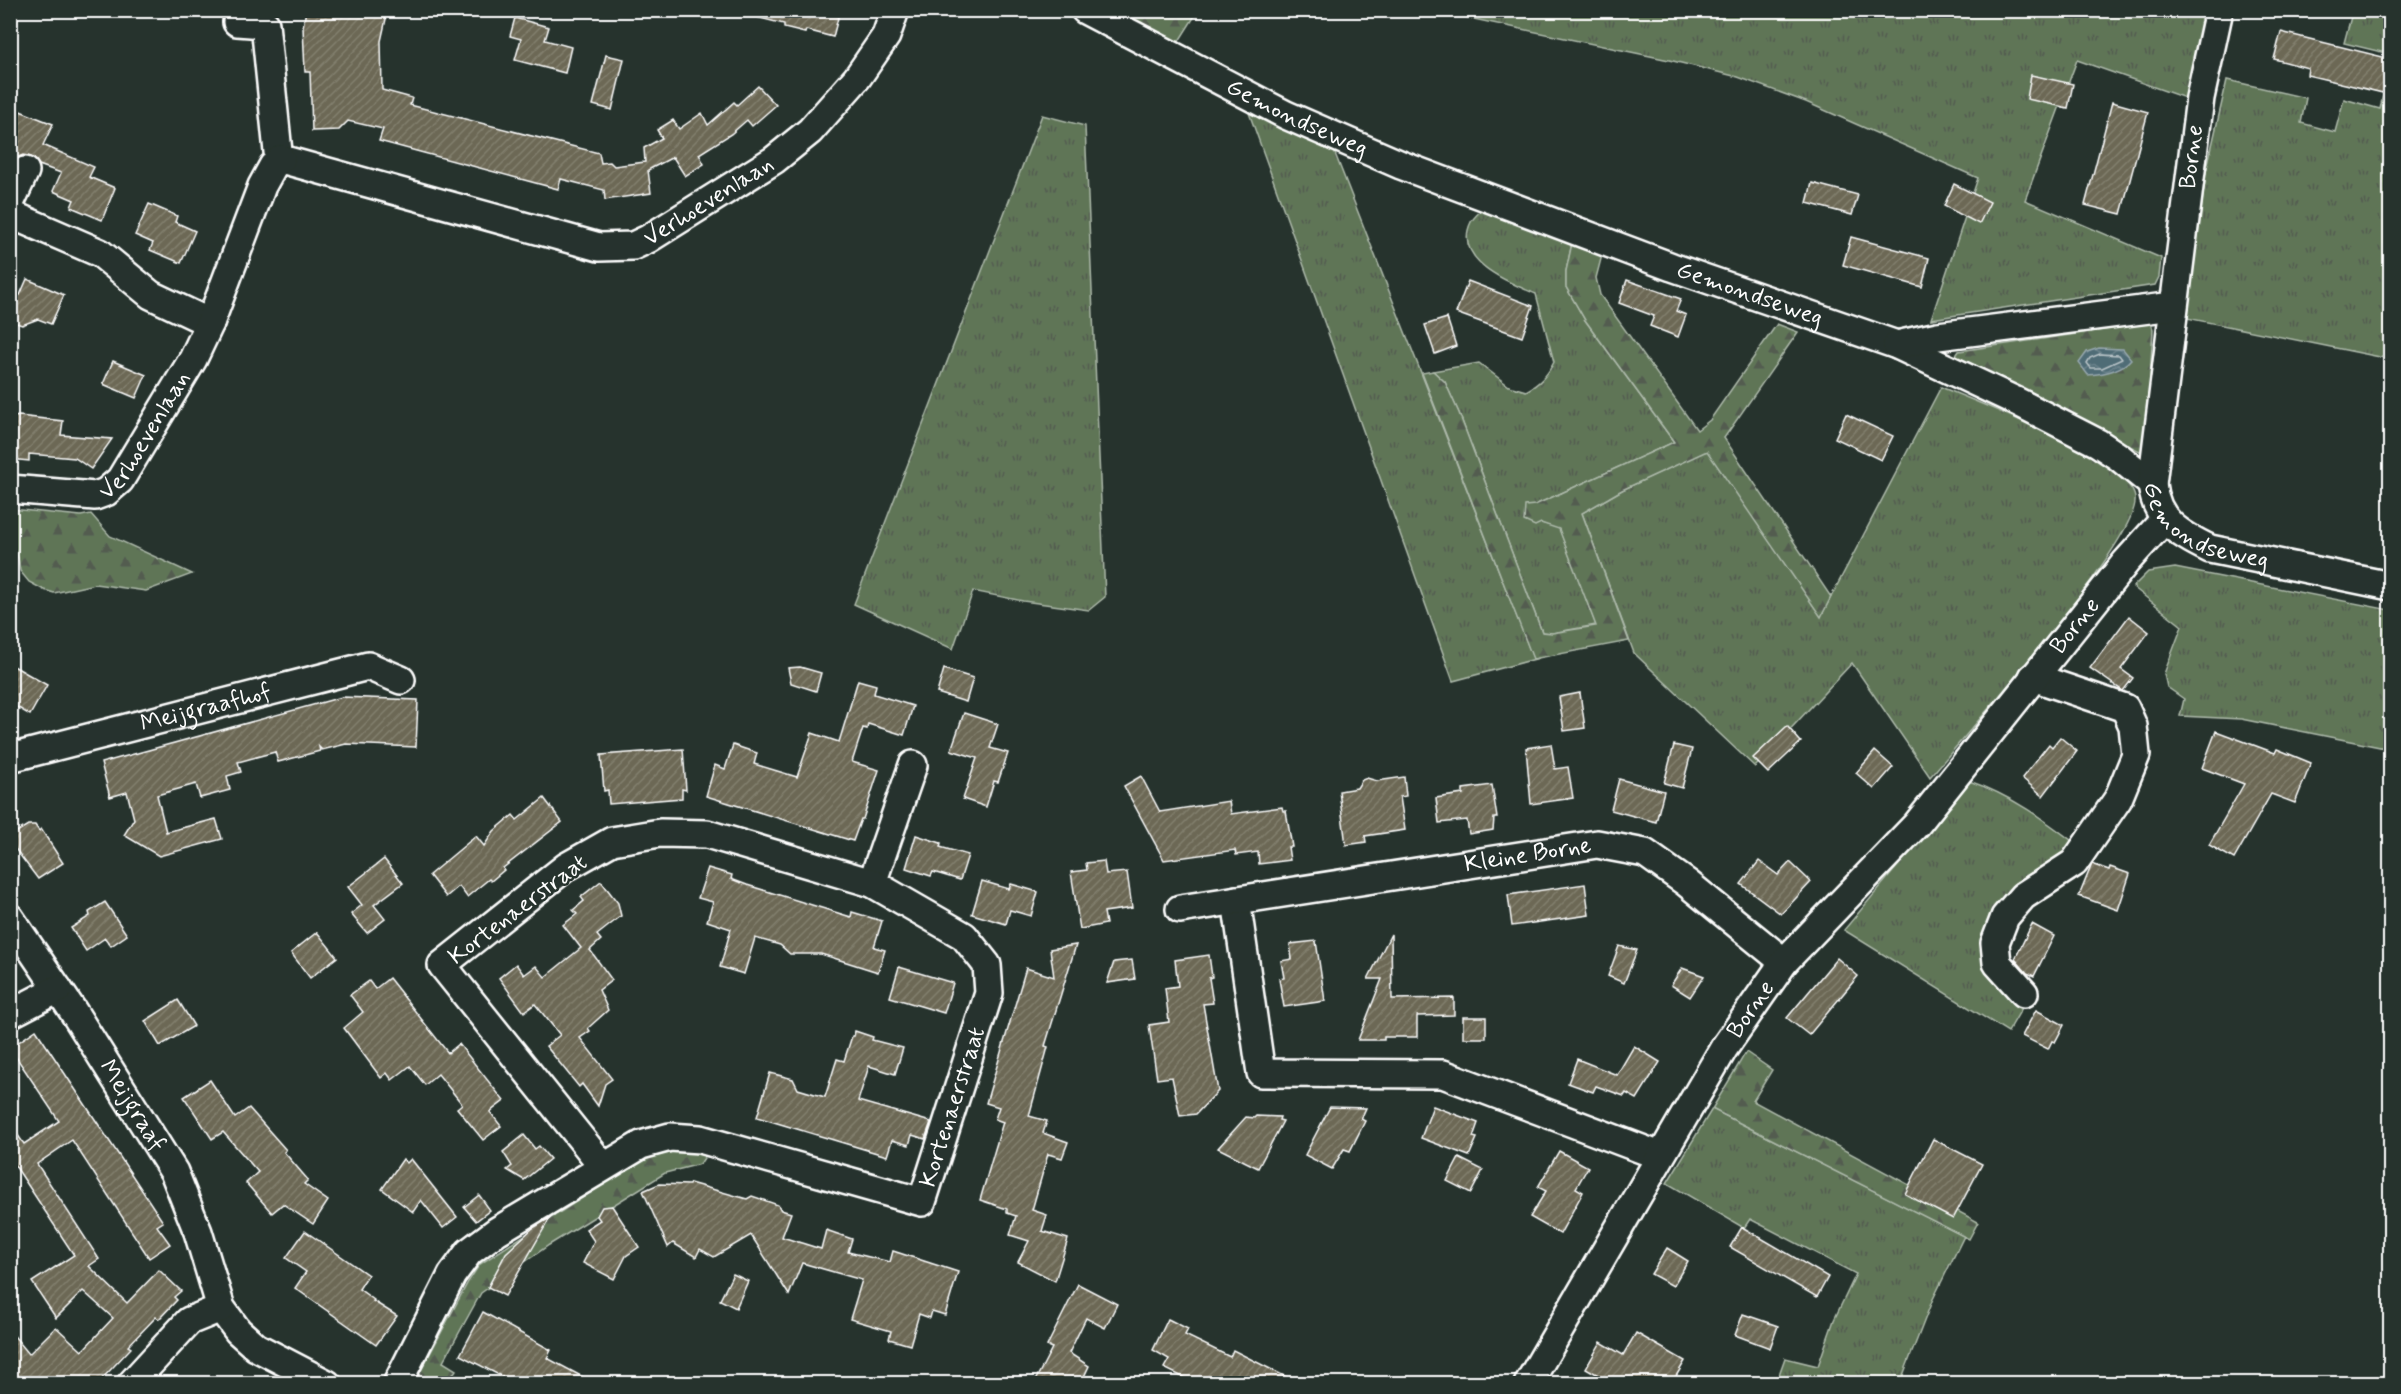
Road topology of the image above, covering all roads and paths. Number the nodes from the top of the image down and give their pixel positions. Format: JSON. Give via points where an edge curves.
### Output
{"nodes":[{"id":1,"x":895,"y":10,"type":"edge"},
{"id":2,"x":1085,"y":10,"type":"edge"},
{"id":3,"x":2219,"y":10,"type":"edge"},
{"id":4,"x":265,"y":17,"type":"edge"},
{"id":5,"x":237,"y":22,"type":"dead end"},
{"id":6,"x":281,"y":159,"type":"junction"},
{"id":7,"x":25,"y":171,"type":"dead end"},
{"id":8,"x":10,"y":203,"type":"edge"},
{"id":9,"x":10,"y":214,"type":"edge"},
{"id":10,"x":2173,"y":306,"type":"junction"},
{"id":11,"x":210,"y":323,"type":"junction"},
{"id":12,"x":1897,"y":345,"type":"junction"},
{"id":13,"x":2152,"y":484,"type":"junction"},
{"id":14,"x":10,"y":489,"type":"edge"},
{"id":15,"x":2164,"y":520,"type":"junction"},
{"id":16,"x":2391,"y":586,"type":"edge"},
{"id":17,"x":2033,"y":677,"type":"junction"},
{"id":18,"x":401,"y":680,"type":"dead end"},
{"id":19,"x":10,"y":758,"type":"edge"},
{"id":20,"x":913,"y":765,"type":"dead end"},
{"id":21,"x":872,"y":883,"type":"junction"},
{"id":22,"x":1236,"y":900,"type":"junction"},
{"id":23,"x":1180,"y":909,"type":"dead end"},
{"id":24,"x":10,"y":918,"type":"edge"},
{"id":25,"x":1784,"y":962,"type":"junction"},
{"id":26,"x":58,"y":988,"type":"junction"},
{"id":27,"x":2024,"y":993,"type":"dead end"},
{"id":28,"x":10,"y":1014,"type":"edge"},
{"id":29,"x":1660,"y":1156,"type":"junction"},
{"id":30,"x":603,"y":1166,"type":"junction"},
{"id":31,"x":221,"y":1308,"type":"junction"},
{"id":32,"x":130,"y":1383,"type":"edge"},
{"id":33,"x":327,"y":1383,"type":"edge"},
{"id":34,"x":397,"y":1383,"type":"edge"},
{"id":35,"x":1528,"y":1383,"type":"edge"}],
"edges":[{"from":1,"to":6,"type":"street","name":"Verhoevenlaan","via":[[878,51],[810,131],[774,160],[633,246],[599,247]]},
{"from":2,"to":12,"type":"street","name":"Gemondseweg","via":[[1286,115],[1401,165],[1672,267]]},
{"from":3,"to":10,"type":"street","name":"Borne","via":[[2200,98]]},
{"from":4,"to":5,"type":"street"},
{"from":4,"to":6,"type":"street"},
{"from":6,"to":11,"type":"street","name":"Verhoevenlaan","via":[[262,186]]},
{"from":7,"to":8,"type":"street"},
{"from":9,"to":11,"type":"street","via":[[100,253],[151,295]]},
{"from":10,"to":12,"type":"street","via":[[1938,336]]},
{"from":10,"to":13,"type":"street","name":"Borne"},
{"from":11,"to":14,"type":"street","name":"Verhoevenlaan","via":[[174,394],[114,486],[95,496]]},
{"from":12,"to":13,"type":"street","name":"Gemondseweg","via":[[2098,443]]},
{"from":13,"to":15,"type":"street","name":"Gemondseweg","via":[[2155,503]]},
{"from":15,"to":16,"type":"street","name":"Gemondseweg","via":[[2210,549]]},
{"from":15,"to":17,"type":"street","name":"Borne"},
{"from":17,"to":25,"type":"street","name":"Borne","via":[[1917,824]]},
{"from":17,"to":27,"type":"street","name":"Borne","via":[[2125,708],[2133,726],[2136,755],[2118,799],[2074,863],[2023,896],[2005,917],[1995,943],[1997,963]]},
{"from":18,"to":19,"type":"street","name":"Meijgraafhof","via":[[368,666]]},
{"from":20,"to":21,"type":"street"},
{"from":21,"to":30,"type":"street","name":"Kortenaerstraat","via":[[964,936],[987,965],[989,993],[922,1202],[700,1138],[670,1137],[641,1145]]},
{"from":21,"to":30,"type":"street","name":"Kortenaerstraat","via":[[707,834],[660,833],[622,840],[566,867],[442,964]]},
{"from":22,"to":23,"type":"street","name":"Kleine Borne"},
{"from":22,"to":25,"type":"street","name":"Kleine Borne","via":[[1597,844],[1645,853]]},
{"from":22,"to":29,"type":"street","via":[[1261,1073],[1443,1074]]},
{"from":24,"to":26,"type":"street","name":"Meijgraaf"},
{"from":25,"to":29,"type":"street","name":"Borne","via":[[1724,1048]]},
{"from":26,"to":28,"type":"street"},
{"from":26,"to":31,"type":"street","name":"Meijgraaf","via":[[174,1172],[198,1232]]},
{"from":29,"to":35,"type":"street","name":"Borne"},
{"from":30,"to":34,"type":"street","name":"Kortenaerstraat","via":[[470,1252],[452,1275]]},
{"from":31,"to":32,"type":"street","via":[[189,1321]]},
{"from":31,"to":33,"type":"street","via":[[256,1347]]}]}
